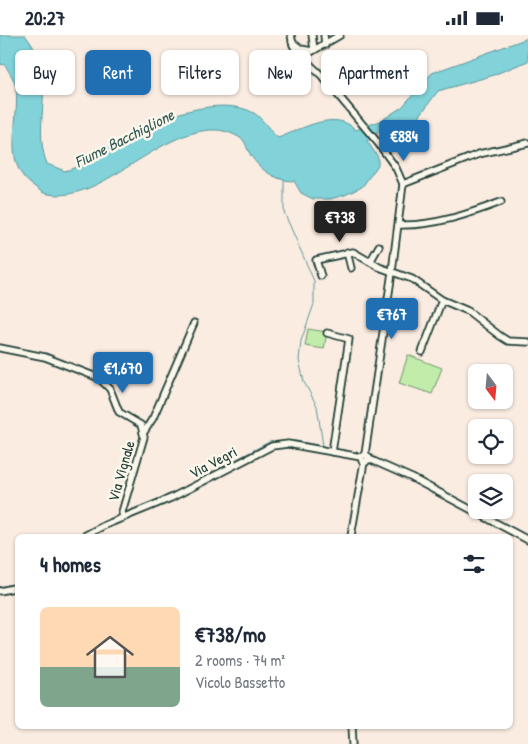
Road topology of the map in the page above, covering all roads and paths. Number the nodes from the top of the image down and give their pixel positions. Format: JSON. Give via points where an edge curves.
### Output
{"nodes":[{"id":1,"x":312,"y":35,"type":"edge"},
{"id":2,"x":324,"y":35,"type":"edge"},
{"id":3,"x":340,"y":35,"type":"edge"},
{"id":4,"x":291,"y":38,"type":"edge"},
{"id":5,"x":325,"y":45,"type":"junction"},
{"id":6,"x":296,"y":50,"type":"edge"},
{"id":7,"x":311,"y":50,"type":"junction"},
{"id":8,"x":311,"y":66,"type":"edge"},
{"id":9,"x":528,"y":143,"type":"edge"},
{"id":10,"x":402,"y":182,"type":"junction"},
{"id":11,"x":501,"y":202,"type":"dead end"},
{"id":12,"x":399,"y":225,"type":"junction"},
{"id":13,"x":379,"y":246,"type":"dead end"},
{"id":14,"x":347,"y":252,"type":"junction"},
{"id":15,"x":370,"y":263,"type":"junction"},
{"id":16,"x":351,"y":267,"type":"dead end"},
{"id":17,"x":392,"y":272,"type":"junction"},
{"id":18,"x":321,"y":276,"type":"dead end"},
{"id":19,"x":442,"y":301,"type":"junction"},
{"id":20,"x":194,"y":323,"type":"dead end"},
{"id":21,"x":328,"y":333,"type":"dead end"},
{"id":22,"x":528,"y":342,"type":"edge"},
{"id":23,"x":0,"y":347,"type":"edge"},
{"id":24,"x":422,"y":352,"type":"dead end"},
{"id":25,"x":144,"y":432,"type":"junction"},
{"id":26,"x":332,"y":452,"type":"junction"},
{"id":27,"x":365,"y":458,"type":"junction"},
{"id":28,"x":123,"y":518,"type":"junction"},
{"id":29,"x":88,"y":534,"type":"edge"},
{"id":30,"x":351,"y":534,"type":"edge"},
{"id":31,"x":528,"y":540,"type":"edge"},
{"id":32,"x":15,"y":588,"type":"edge"},
{"id":33,"x":0,"y":591,"type":"edge"},
{"id":34,"x":352,"y":729,"type":"edge"},
{"id":35,"x":353,"y":744,"type":"edge"}],
"edges":[{"from":1,"to":7,"type":"street"},
{"from":2,"to":5,"type":"street"},
{"from":3,"to":5,"type":"street"},
{"from":4,"to":6,"type":"street"},
{"from":4,"to":7,"type":"street"},
{"from":5,"to":7,"type":"street"},
{"from":8,"to":10,"type":"street","via":[[387,156]]},
{"from":9,"to":10,"type":"street","via":[[479,154]]},
{"from":10,"to":12,"type":"street"},
{"from":11,"to":12,"type":"street","via":[[465,215],[416,225]]},
{"from":12,"to":17,"type":"street"},
{"from":13,"to":15,"type":"street"},
{"from":14,"to":15,"type":"street","via":[[353,252]]},
{"from":14,"to":16,"type":"street"},
{"from":14,"to":18,"type":"street","via":[[316,260]]},
{"from":15,"to":17,"type":"street"},
{"from":17,"to":19,"type":"street","via":[[412,279]]},
{"from":17,"to":27,"type":"street"},
{"from":19,"to":22,"type":"street","via":[[468,311],[508,341]]},
{"from":19,"to":24,"type":"street"},
{"from":20,"to":25,"type":"street","name":"Via Vignale"},
{"from":21,"to":26,"type":"street","via":[[349,339]]},
{"from":23,"to":25,"type":"street","name":"Via Vignale","via":[[45,357],[99,378],[110,389],[119,412],[138,423]]},
{"from":25,"to":28,"type":"street","name":"Via Vignale"},
{"from":26,"to":27,"type":"street","name":"Via Vegri"},
{"from":26,"to":28,"type":"street","name":"Via Vegri","via":[[288,444],[272,446],[171,498]]},
{"from":27,"to":30,"type":"street"},
{"from":27,"to":31,"type":"street","name":"Via Vegri","via":[[412,478]]},
{"from":28,"to":29,"type":"street","name":"Via Vegri"},
{"from":32,"to":33,"type":"street"},
{"from":34,"to":35,"type":"street"}]}
